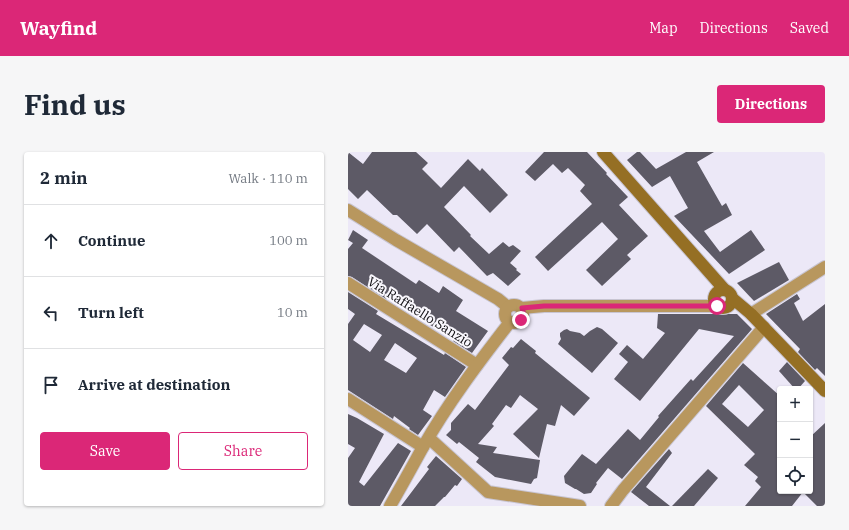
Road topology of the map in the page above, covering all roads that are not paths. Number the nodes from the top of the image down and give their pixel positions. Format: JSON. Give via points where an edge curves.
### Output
{"nodes":[{"id":1,"x":603,"y":152,"type":"edge"},
{"id":2,"x":348,"y":210,"type":"edge"},
{"id":3,"x":825,"y":267,"type":"edge"},
{"id":4,"x":348,"y":283,"type":"edge"},
{"id":5,"x":728,"y":294,"type":"junction"},
{"id":6,"x":508,"y":306,"type":"junction"},
{"id":7,"x":522,"y":308,"type":"junction"},
{"id":8,"x":751,"y":314,"type":"junction"},
{"id":9,"x":510,"y":322,"type":"junction"},
{"id":10,"x":764,"y":327,"type":"junction"},
{"id":11,"x":477,"y":365,"type":"junction"},
{"id":12,"x":825,"y":391,"type":"edge"},
{"id":13,"x":348,"y":399,"type":"edge"},
{"id":14,"x":426,"y":443,"type":"junction"},
{"id":15,"x":549,"y":504,"type":"edge"},
{"id":16,"x":390,"y":506,"type":"edge"},
{"id":17,"x":580,"y":506,"type":"edge"},
{"id":18,"x":611,"y":506,"type":"edge"}],
"edges":[{"from":1,"to":5,"type":"street"},
{"from":2,"to":6,"type":"street"},
{"from":3,"to":8,"type":"street"},
{"from":4,"to":11,"type":"street","name":"Via Raffaello Sanzio"},
{"from":5,"to":7,"type":"street","via":[[720,290],[716,292],[713,299],[717,306]]},
{"from":5,"to":8,"type":"street"},
{"from":6,"to":7,"type":"street","via":[[514,304]]},
{"from":6,"to":9,"type":"street","via":[[505,315]]},
{"from":7,"to":9,"type":"street","via":[[524,315],[521,320],[516,323]]},
{"from":8,"to":10,"type":"street"},
{"from":9,"to":11,"type":"street"},
{"from":10,"to":12,"type":"street"},
{"from":10,"to":18,"type":"street"},
{"from":11,"to":14,"type":"street"},
{"from":13,"to":14,"type":"street"},
{"from":14,"to":15,"type":"street","via":[[488,492]]},
{"from":14,"to":16,"type":"street"},
{"from":15,"to":17,"type":"street"}]}
